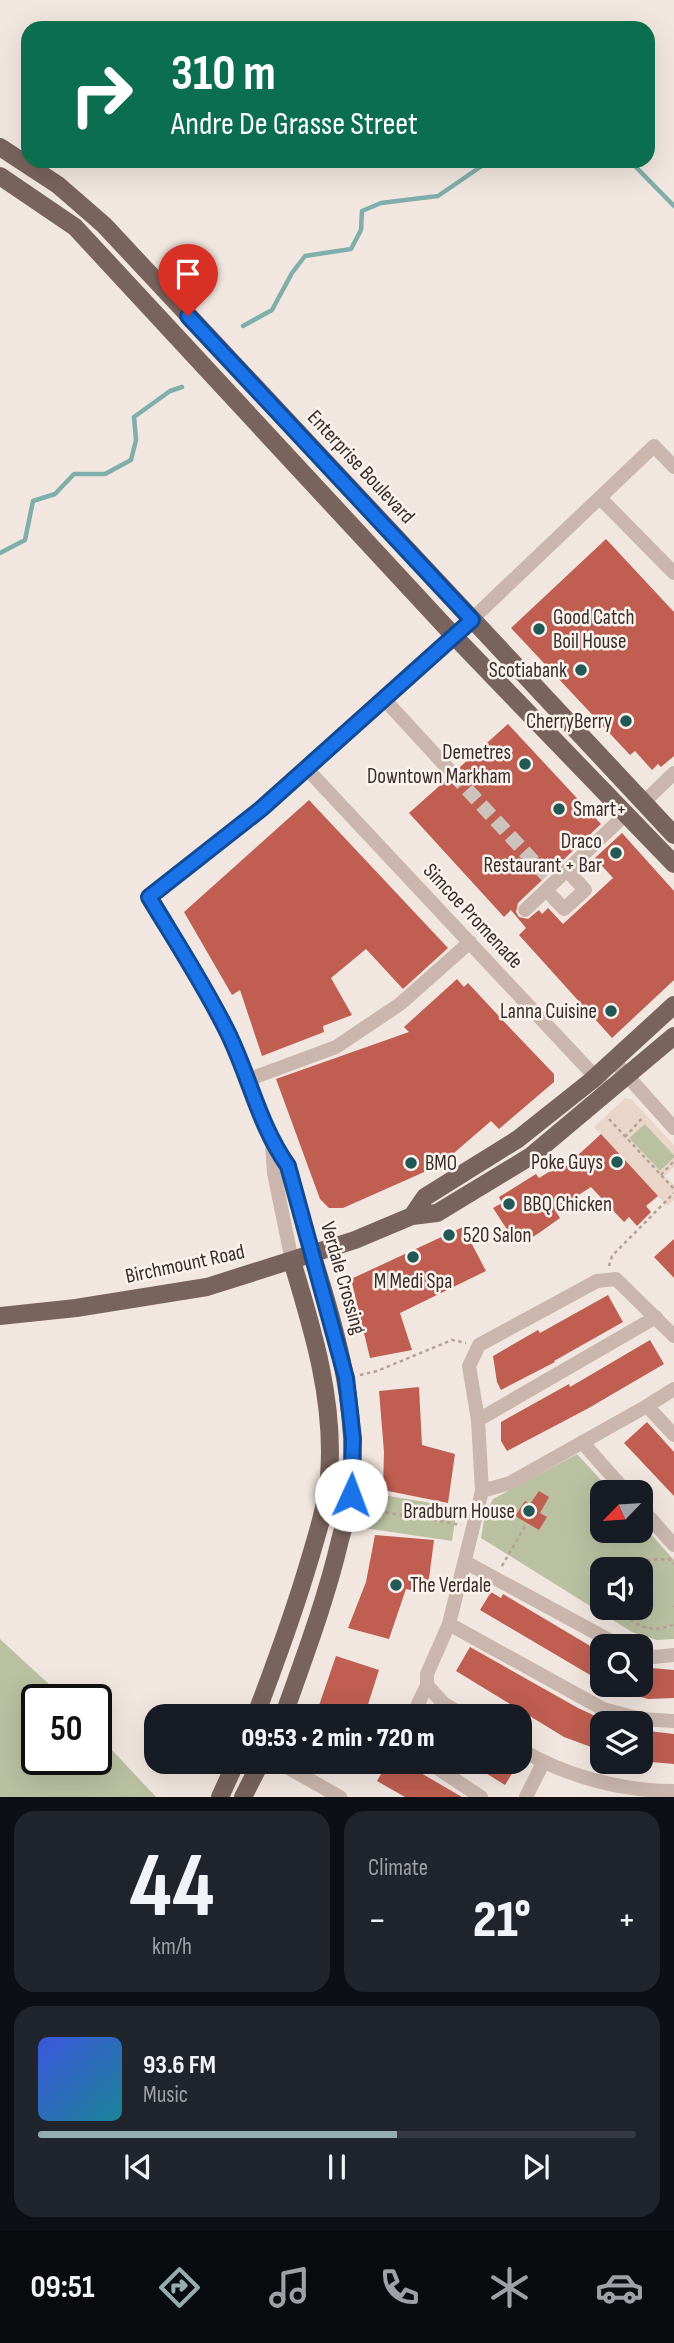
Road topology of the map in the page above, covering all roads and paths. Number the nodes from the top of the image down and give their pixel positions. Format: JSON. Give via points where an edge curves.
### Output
{"nodes":[{"id":1,"x":0,"y":147,"type":"edge"},
{"id":2,"x":21,"y":161,"type":"edge"},
{"id":3,"x":32,"y":168,"type":"edge"},
{"id":4,"x":0,"y":176,"type":"edge"},
{"id":5,"x":674,"y":467,"type":"edge"},
{"id":6,"x":600,"y":498,"type":"junction"},
{"id":7,"x":674,"y":573,"type":"edge"},
{"id":8,"x":472,"y":620,"type":"junction"},
{"id":9,"x":454,"y":636,"type":"junction"},
{"id":10,"x":384,"y":699,"type":"junction"},
{"id":11,"x":307,"y":769,"type":"junction"},
{"id":12,"x":674,"y":773,"type":"edge"},
{"id":13,"x":453,"y":774,"type":"tunnel mouth"},
{"id":14,"x":643,"y":803,"type":"junction"},
{"id":15,"x":626,"y":814,"type":"junction"},
{"id":16,"x":674,"y":835,"type":"edge"},
{"id":17,"x":674,"y":864,"type":"edge"},
{"id":18,"x":567,"y":870,"type":"junction"},
{"id":19,"x":549,"y":883,"type":"junction"},
{"id":20,"x":524,"y":910,"type":"dead end"},
{"id":21,"x":470,"y":942,"type":"junction"},
{"id":22,"x":674,"y":1005,"type":"edge"},
{"id":23,"x":674,"y":1036,"type":"edge"},
{"id":24,"x":614,"y":1061,"type":"junction"},
{"id":25,"x":627,"y":1077,"type":"junction"},
{"id":26,"x":595,"y":1078,"type":"junction"},
{"id":27,"x":247,"y":1080,"type":"junction"},
{"id":28,"x":610,"y":1091,"type":"junction"},
{"id":29,"x":645,"y":1115,"type":"dead end"},
{"id":30,"x":609,"y":1119,"type":"dead end"},
{"id":31,"x":674,"y":1128,"type":"edge"},
{"id":32,"x":625,"y":1137,"type":"junction"},
{"id":33,"x":271,"y":1142,"type":"junction"},
{"id":34,"x":674,"y":1161,"type":"edge"},
{"id":35,"x":661,"y":1175,"type":"junction"},
{"id":36,"x":674,"y":1191,"type":"edge"},
{"id":37,"x":412,"y":1216,"type":"junction"},
{"id":38,"x":312,"y":1254,"type":"junction"},
{"id":39,"x":292,"y":1261,"type":"junction"},
{"id":40,"x":605,"y":1280,"type":"junction"},
{"id":41,"x":0,"y":1316,"type":"edge"},
{"id":42,"x":656,"y":1317,"type":"junction"},
{"id":43,"x":674,"y":1336,"type":"edge"},
{"id":44,"x":479,"y":1345,"type":"junction"},
{"id":45,"x":346,"y":1378,"type":"junction"},
{"id":46,"x":674,"y":1389,"type":"edge"},
{"id":47,"x":647,"y":1406,"type":"junction"},
{"id":48,"x":478,"y":1420,"type":"junction"},
{"id":49,"x":674,"y":1435,"type":"edge"},
{"id":50,"x":582,"y":1442,"type":"junction"},
{"id":51,"x":616,"y":1480,"type":"edge"},
{"id":52,"x":482,"y":1491,"type":"junction"},
{"id":53,"x":362,"y":1508,"type":"dead end"},
{"id":54,"x":653,"y":1522,"type":"edge"},
{"id":55,"x":525,"y":1526,"type":"dead end"},
{"id":56,"x":473,"y":1528,"type":"junction"},
{"id":57,"x":674,"y":1545,"type":"edge"},
{"id":58,"x":653,"y":1561,"type":"edge"},
{"id":59,"x":465,"y":1562,"type":"junction"},
{"id":60,"x":674,"y":1564,"type":"edge"},
{"id":61,"x":495,"y":1578,"type":"junction"},
{"id":62,"x":632,"y":1620,"type":"edge"},
{"id":63,"x":449,"y":1624,"type":"junction"},
{"id":64,"x":674,"y":1624,"type":"edge"},
{"id":65,"x":598,"y":1634,"type":"edge"},
{"id":66,"x":674,"y":1655,"type":"edge"},
{"id":67,"x":653,"y":1657,"type":"edge"},
{"id":68,"x":427,"y":1685,"type":"junction"},
{"id":69,"x":260,"y":1704,"type":"edge"},
{"id":70,"x":288,"y":1704,"type":"edge"},
{"id":71,"x":418,"y":1704,"type":"edge"},
{"id":72,"x":445,"y":1704,"type":"edge"},
{"id":73,"x":674,"y":1721,"type":"edge"},
{"id":74,"x":532,"y":1756,"type":"edge"},
{"id":75,"x":543,"y":1763,"type":"junction"},
{"id":76,"x":231,"y":1774,"type":"edge"},
{"id":77,"x":255,"y":1774,"type":"edge"},
{"id":78,"x":300,"y":1774,"type":"edge"},
{"id":79,"x":446,"y":1774,"type":"edge"},
{"id":80,"x":674,"y":1791,"type":"edge"},
{"id":81,"x":220,"y":1797,"type":"edge"},
{"id":82,"x":243,"y":1797,"type":"edge"},
{"id":83,"x":341,"y":1797,"type":"edge"},
{"id":84,"x":481,"y":1797,"type":"edge"},
{"id":85,"x":526,"y":1797,"type":"edge"}],
"edges":[{"from":1,"to":2,"type":"main road","name":"Enterprise Boulevard"},
{"from":3,"to":8,"type":"main road","name":"Enterprise Boulevard","via":[[104,225]]},
{"from":4,"to":9,"type":"main road","via":[[75,227]]},
{"from":5,"to":6,"type":"street","via":[[654,446]]},
{"from":6,"to":7,"type":"street"},
{"from":6,"to":8,"type":"street"},
{"from":8,"to":9,"type":"street"},
{"from":8,"to":14,"type":"main road","name":"Enterprise Boulevard"},
{"from":9,"to":10,"type":"street"},
{"from":9,"to":15,"type":"main road"},
{"from":10,"to":11,"type":"street"},
{"from":10,"to":13,"type":"street"},
{"from":11,"to":21,"type":"street","name":"Simcoe Promenade"},
{"from":11,"to":27,"type":"street","name":"Verdale Crossing","via":[[149,897],[207,993]]},
{"from":12,"to":14,"type":"street"},
{"from":14,"to":16,"type":"main road","name":"Enterprise Boulevard"},
{"from":15,"to":17,"type":"main road"},
{"from":15,"to":18,"type":"street"},
{"from":18,"to":19,"type":"street"},
{"from":18,"to":19,"type":"street","via":[[585,890],[564,909]]},
{"from":19,"to":20,"type":"street"},
{"from":21,"to":26,"type":"street","name":"Simcoe Promenade"},
{"from":21,"to":27,"type":"street","via":[[400,1004],[336,1047]]},
{"from":22,"to":24,"type":"main road","name":"Birchmount Road"},
{"from":23,"to":25,"type":"main road","name":"Birchmount Road"},
{"from":24,"to":25,"type":"street"},
{"from":24,"to":26,"type":"main road","name":"Birchmount Road"},
{"from":25,"to":28,"type":"main road","name":"Birchmount Road"},
{"from":25,"to":31,"type":"street"},
{"from":26,"to":28,"type":"street","name":"Simcoe Promenade"},
{"from":26,"to":37,"type":"main road","name":"Birchmount Road","via":[[518,1139],[425,1197]]},
{"from":27,"to":33,"type":"street","name":"Verdale Crossing"},
{"from":28,"to":37,"type":"main road","name":"Birchmount Road","via":[[531,1156],[437,1213]]},
{"from":29,"to":32,"type":"path"},
{"from":30,"to":32,"type":"path"},
{"from":32,"to":35,"type":"path"},
{"from":33,"to":38,"type":"street","name":"Verdale Crossing","via":[[288,1166]]},
{"from":33,"to":39,"type":"street","name":"Verdale Crossing"},
{"from":34,"to":35,"type":"path"},
{"from":35,"to":36,"type":"path"},
{"from":36,"to":40,"type":"path","via":[[612,1256]]},
{"from":37,"to":38,"type":"main road","name":"Birchmount Road"},
{"from":38,"to":39,"type":"main road","name":"Birchmount Road"},
{"from":38,"to":45,"type":"main road","name":"Verdale Crossing"},
{"from":39,"to":41,"type":"main road","name":"Birchmount Road","via":[[207,1287]]},
{"from":39,"to":69,"type":"main road","name":"Verdale Crossing","via":[[323,1373],[329,1474],[324,1512]]},
{"from":40,"to":42,"type":"street","via":[[616,1279]]},
{"from":40,"to":44,"type":"street"},
{"from":42,"to":43,"type":"street"},
{"from":42,"to":48,"type":"street"},
{"from":44,"to":45,"type":"path","via":[[452,1340],[377,1371]]},
{"from":44,"to":48,"type":"street","via":[[469,1366]]},
{"from":45,"to":70,"type":"main road","name":"Verdale Crossing","via":[[353,1439],[351,1495],[337,1556]]},
{"from":46,"to":47,"type":"street"},
{"from":47,"to":49,"type":"street"},
{"from":47,"to":50,"type":"street"},
{"from":48,"to":52,"type":"street"},
{"from":50,"to":51,"type":"street"},
{"from":50,"to":52,"type":"street","via":[[510,1483]]},
{"from":52,"to":56,"type":"street"},
{"from":53,"to":56,"type":"path","via":[[429,1515],[429,1519]]},
{"from":54,"to":57,"type":"street"},
{"from":55,"to":61,"type":"path"},
{"from":56,"to":59,"type":"street"},
{"from":58,"to":60,"type":"path","via":[[669,1559]]},
{"from":59,"to":61,"type":"street"},
{"from":59,"to":63,"type":"street"},
{"from":61,"to":65,"type":"street"},
{"from":62,"to":64,"type":"path","via":[[654,1630]]},
{"from":63,"to":68,"type":"street","via":[[427,1674]]},
{"from":63,"to":73,"type":"street","via":[[603,1709],[641,1719]]},
{"from":66,"to":67,"type":"street"},
{"from":68,"to":71,"type":"street"},
{"from":68,"to":72,"type":"street"},
{"from":74,"to":75,"type":"street"},
{"from":75,"to":80,"type":"street","via":[[617,1786]]},
{"from":75,"to":85,"type":"street"},
{"from":76,"to":81,"type":"main road"},
{"from":77,"to":82,"type":"main road"},
{"from":78,"to":83,"type":"street"},
{"from":79,"to":84,"type":"street"}]}
